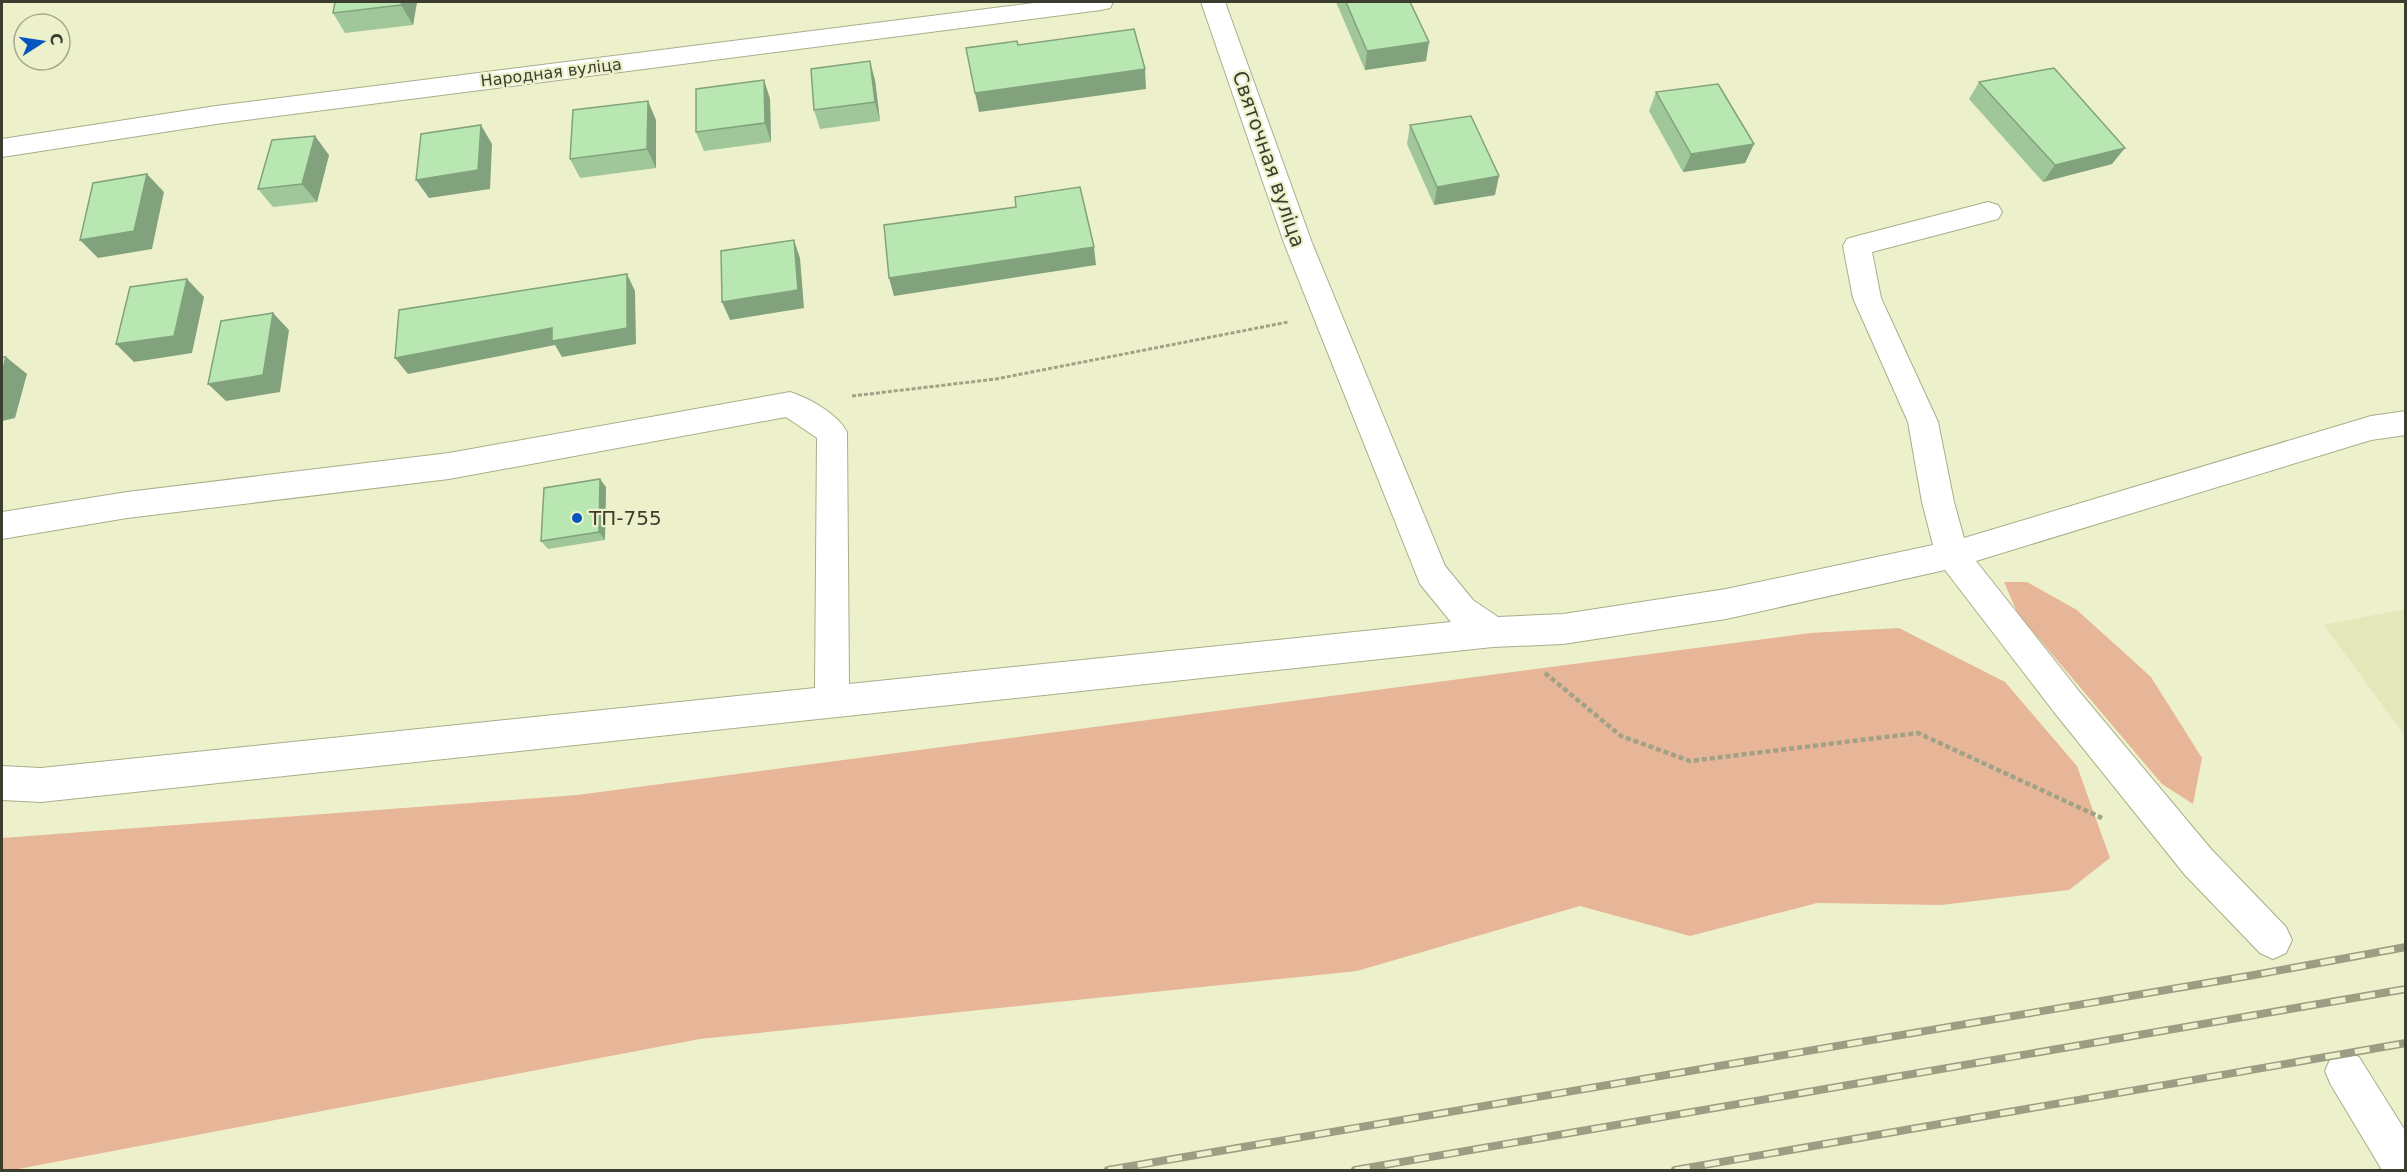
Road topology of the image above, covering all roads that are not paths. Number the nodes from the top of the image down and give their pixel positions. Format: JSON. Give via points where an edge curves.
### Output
{"nodes":[{"id":1,"x":1101,"y":2,"type":"edge"},
{"id":2,"x":1213,"y":2,"type":"edge"},
{"id":3,"x":2,"y":148,"type":"edge"},
{"id":4,"x":1988,"y":212,"type":"dead end"},
{"id":5,"x":2406,"y":423,"type":"edge"},
{"id":6,"x":2,"y":526,"type":"edge"},
{"id":7,"x":1952,"y":555,"type":"junction"},
{"id":8,"x":1493,"y":632,"type":"junction"},
{"id":9,"x":832,"y":700,"type":"junction"},
{"id":10,"x":2,"y":783,"type":"edge"},
{"id":11,"x":2273,"y":940,"type":"dead end"},
{"id":12,"x":2344,"y":1071,"type":"dead end"},
{"id":13,"x":2405,"y":1170,"type":"edge"}],
"edges":[{"from":1,"to":3,"type":"street","name":"Народная вуліца","via":[[216,115]]},
{"from":2,"to":8,"type":"street","name":"Святочная вуліца","via":[[1298,243],[1432,574],[1461,610]]},
{"from":4,"to":7,"type":"street","via":[[1857,246],[1867,298],[1923,422]]},
{"from":5,"to":7,"type":"street","via":[[2371,428]]},
{"from":6,"to":9,"type":"street","via":[[127,505],[448,466],[790,404],[832,432]]},
{"from":7,"to":8,"type":"street","via":[[1726,604],[1563,629]]},
{"from":7,"to":11,"type":"street","via":[[2198,862]]},
{"from":8,"to":9,"type":"street"},
{"from":9,"to":10,"type":"street","via":[[42,785]]},
{"from":12,"to":13,"type":"street"}]}
